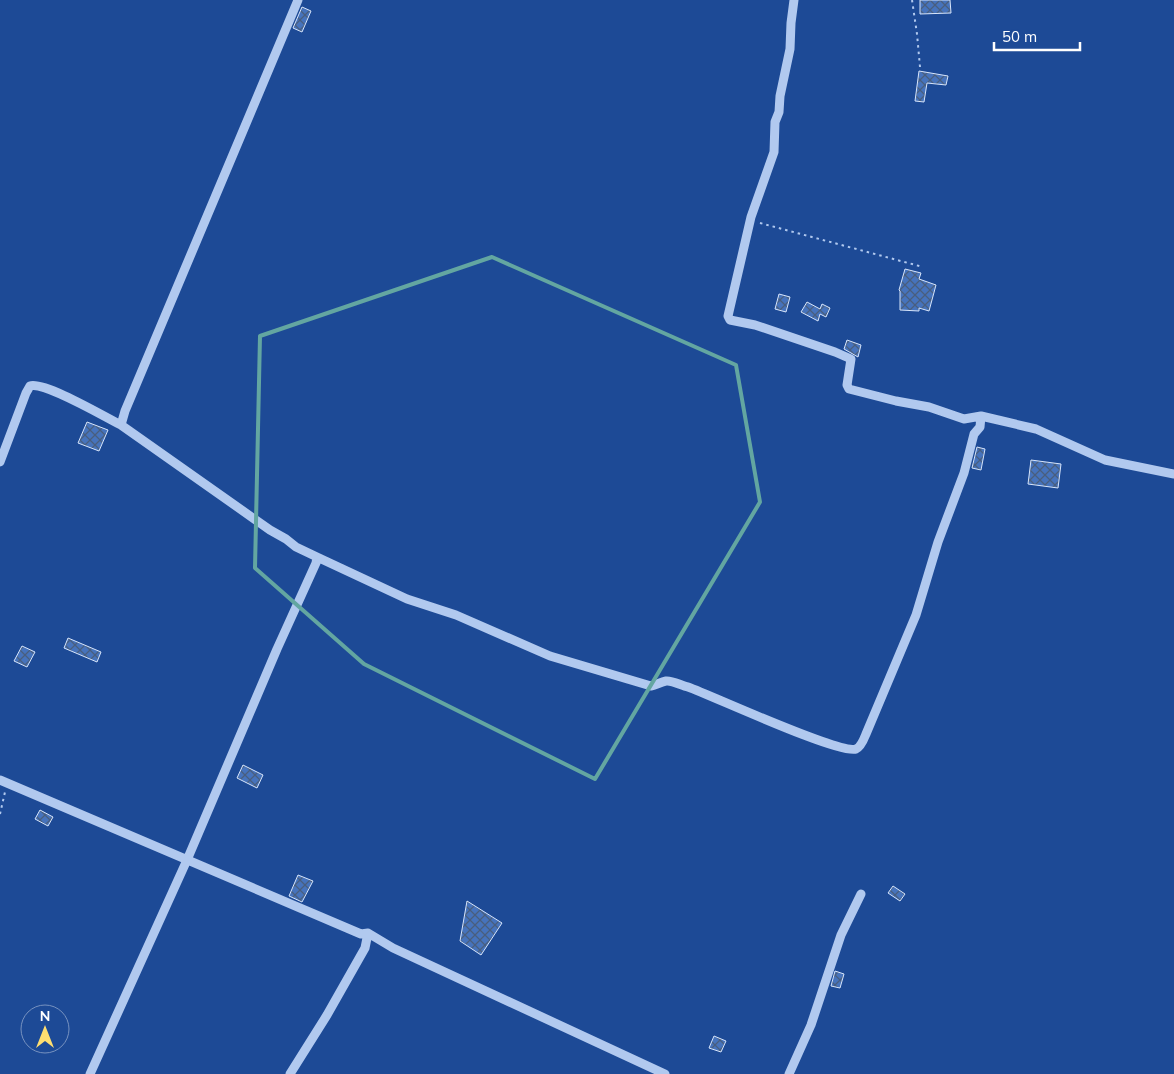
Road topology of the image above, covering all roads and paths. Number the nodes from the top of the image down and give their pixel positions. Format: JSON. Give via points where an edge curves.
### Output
{"nodes":[{"id":1,"x":298,"y":0,"type":"edge"},
{"id":2,"x":794,"y":0,"type":"edge"},
{"id":3,"x":912,"y":0,"type":"edge"},
{"id":4,"x":920,"y":67,"type":"dead end"},
{"id":5,"x":750,"y":220,"type":"junction"},
{"id":6,"x":923,"y":267,"type":"dead end"},
{"id":7,"x":981,"y":416,"type":"junction"},
{"id":8,"x":121,"y":425,"type":"junction"},
{"id":9,"x":0,"y":462,"type":"edge"},
{"id":10,"x":1174,"y":474,"type":"edge"},
{"id":11,"x":317,"y":556,"type":"junction"},
{"id":12,"x":3,"y":782,"type":"edge"},
{"id":13,"x":0,"y":814,"type":"edge"},
{"id":14,"x":187,"y":860,"type":"junction"},
{"id":15,"x":861,"y":894,"type":"dead end"},
{"id":16,"x":368,"y":933,"type":"junction"},
{"id":17,"x":90,"y":1074,"type":"edge"},
{"id":18,"x":290,"y":1074,"type":"edge"},
{"id":19,"x":665,"y":1074,"type":"edge"},
{"id":20,"x":789,"y":1074,"type":"edge"}],
"edges":[{"from":1,"to":8,"type":"street"},
{"from":2,"to":5,"type":"street","via":[[774,152]]},
{"from":3,"to":4,"type":"path"},
{"from":5,"to":6,"type":"path"},
{"from":5,"to":7,"type":"street","via":[[729,308],[730,320],[755,325],[851,359],[849,389],[929,407],[964,419]]},
{"from":7,"to":10,"type":"street","via":[[1036,429],[1105,460]]},
{"from":7,"to":11,"type":"street","via":[[916,615],[866,734],[855,750],[822,742],[672,682],[651,686],[550,656],[456,615],[407,599]]},
{"from":8,"to":9,"type":"street","via":[[55,392],[30,386]]},
{"from":8,"to":11,"type":"street","via":[[270,530]]},
{"from":11,"to":14,"type":"street","via":[[313,572],[276,649]]},
{"from":12,"to":13,"type":"path"},
{"from":12,"to":14,"type":"street"},
{"from":14,"to":16,"type":"street","via":[[361,934]]},
{"from":14,"to":17,"type":"street"},
{"from":15,"to":20,"type":"street","via":[[841,935],[811,1025]]},
{"from":16,"to":18,"type":"street","via":[[365,948]]},
{"from":16,"to":19,"type":"street","via":[[393,948]]}]}
